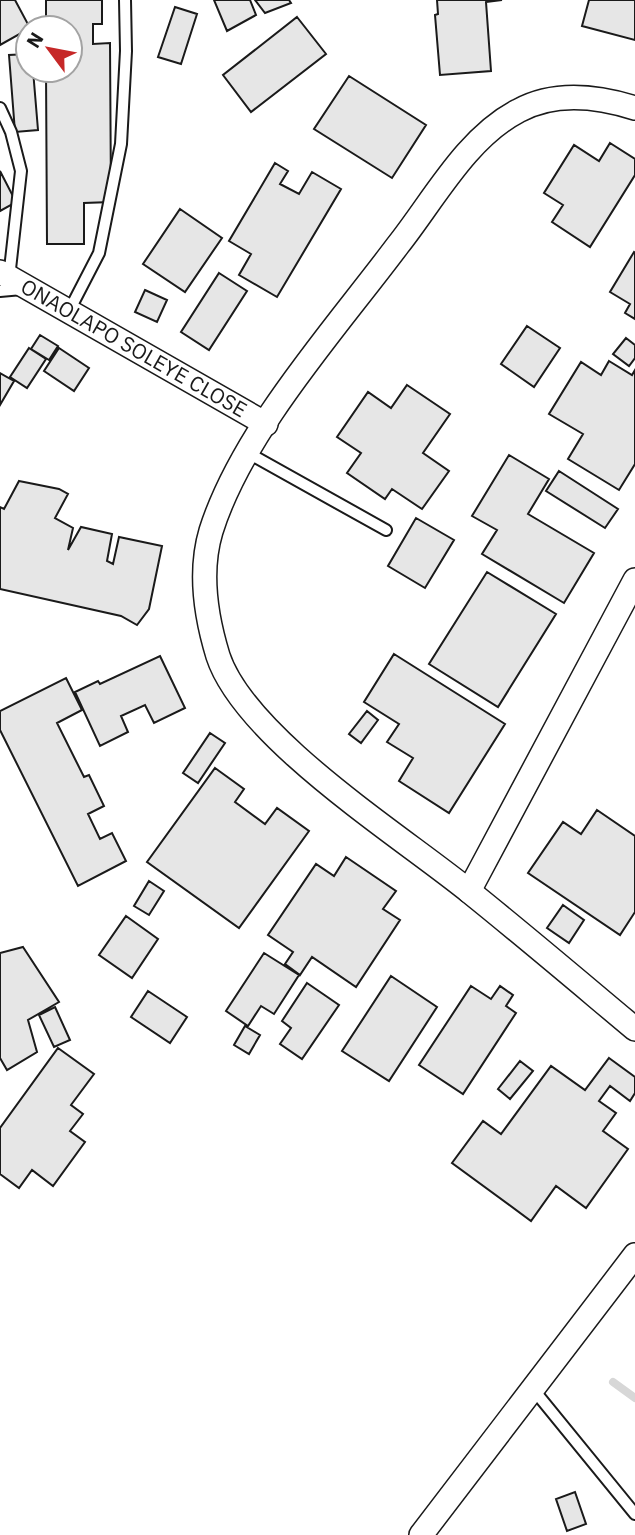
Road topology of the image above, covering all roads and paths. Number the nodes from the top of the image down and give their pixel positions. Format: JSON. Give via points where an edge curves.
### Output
{"nodes":[{"id":1,"x":125,"y":0,"type":"edge"},
{"id":2,"x":0,"y":108,"type":"edge"},
{"id":3,"x":635,"y":108,"type":"edge"},
{"id":4,"x":9,"y":282,"type":"edge"},
{"id":5,"x":69,"y":312,"type":"junction"},
{"id":6,"x":266,"y":424,"type":"junction"},
{"id":7,"x":248,"y":453,"type":"junction"},
{"id":8,"x":386,"y":530,"type":"dead end"},
{"id":9,"x":635,"y":580,"type":"edge"},
{"id":10,"x":469,"y":891,"type":"junction"},
{"id":11,"x":635,"y":1029,"type":"edge"},
{"id":12,"x":635,"y":1255,"type":"edge"},
{"id":13,"x":533,"y":1389,"type":"junction"},
{"id":14,"x":635,"y":1514,"type":"edge"},
{"id":15,"x":421,"y":1535,"type":"edge"}],
"edges":[{"from":1,"to":5,"type":"lane","via":[[121,144],[99,253]]},
{"from":2,"to":4,"type":"lane","via":[[21,171]]},
{"from":3,"to":6,"type":"street","via":[[597,98],[555,98],[517,111],[476,143]]},
{"from":4,"to":5,"type":"street","name":"ONAOLAPO SOLEYE CLOSE"},
{"from":5,"to":6,"type":"street","name":"ONAOLAPO SOLEYE CLOSE"},
{"from":6,"to":7,"type":"street"},
{"from":7,"to":8,"type":"lane"},
{"from":7,"to":10,"type":"street","via":[[210,533],[204,598],[219,659],[254,717],[308,766]]},
{"from":9,"to":10,"type":"street"},
{"from":10,"to":11,"type":"street"},
{"from":12,"to":13,"type":"street"},
{"from":13,"to":14,"type":"lane"},
{"from":13,"to":15,"type":"street"}]}
